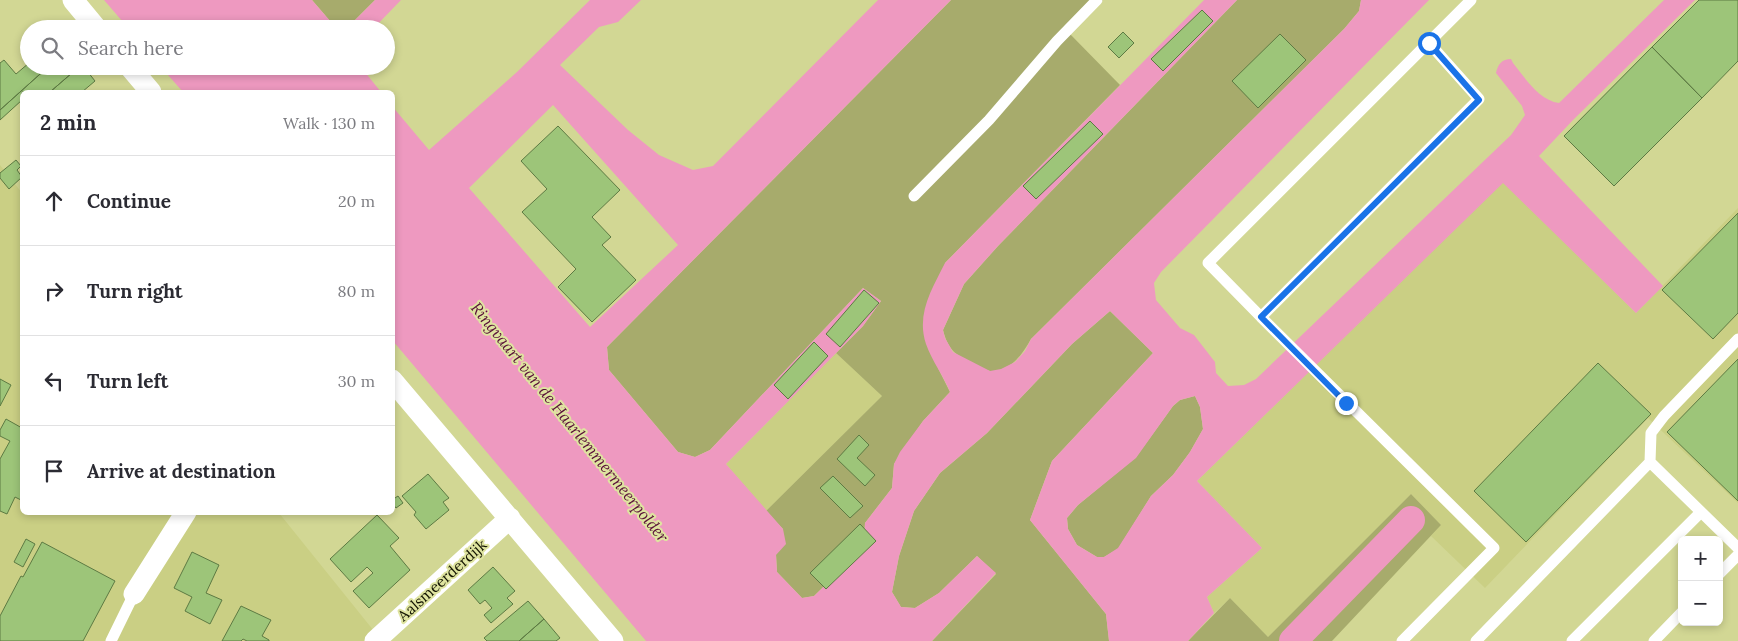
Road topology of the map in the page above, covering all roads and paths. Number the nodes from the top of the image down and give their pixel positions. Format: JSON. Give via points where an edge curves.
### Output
{"nodes":[{"id":1,"x":73,"y":0,"type":"edge"},
{"id":2,"x":1097,"y":0,"type":"edge"},
{"id":3,"x":1471,"y":0,"type":"edge"},
{"id":4,"x":90,"y":20,"type":"edge"},
{"id":5,"x":1429,"y":43,"type":"junction"},
{"id":6,"x":137,"y":75,"type":"edge"},
{"id":7,"x":149,"y":90,"type":"edge"},
{"id":8,"x":914,"y":196,"type":"dead end"},
{"id":9,"x":1261,"y":317,"type":"junction"},
{"id":10,"x":1738,"y":339,"type":"edge"},
{"id":11,"x":395,"y":384,"type":"edge"},
{"id":12,"x":1650,"y":462,"type":"junction"},
{"id":13,"x":1701,"y":512,"type":"junction"},
{"id":14,"x":184,"y":515,"type":"edge"},
{"id":15,"x":510,"y":518,"type":"junction"},
{"id":16,"x":1738,"y":548,"type":"edge"},
{"id":17,"x":1738,"y":555,"type":"edge"},
{"id":18,"x":1723,"y":570,"type":"edge"},
{"id":19,"x":134,"y":594,"type":"joint"},
{"id":20,"x":1678,"y":616,"type":"edge"},
{"id":21,"x":111,"y":641,"type":"edge"},
{"id":22,"x":375,"y":641,"type":"edge"},
{"id":23,"x":613,"y":641,"type":"edge"},
{"id":24,"x":1402,"y":641,"type":"edge"},
{"id":25,"x":1476,"y":641,"type":"edge"},
{"id":26,"x":1572,"y":641,"type":"edge"},
{"id":27,"x":1654,"y":641,"type":"edge"}],
"edges":[{"from":1,"to":4,"type":"street"},
{"from":2,"to":8,"type":"lane","via":[[1057,40],[989,120]]},
{"from":3,"to":5,"type":"lane"},
{"from":5,"to":9,"type":"lane","via":[[1479,100]]},
{"from":5,"to":9,"type":"lane","via":[[1208,263]]},
{"from":6,"to":7,"type":"street"},
{"from":9,"to":24,"type":"lane","via":[[1494,548]]},
{"from":10,"to":12,"type":"lane","via":[[1652,433]]},
{"from":11,"to":15,"type":"street"},
{"from":12,"to":13,"type":"lane"},
{"from":12,"to":25,"type":"lane"},
{"from":13,"to":16,"type":"lane"},
{"from":13,"to":26,"type":"lane"},
{"from":14,"to":19,"type":"street"},
{"from":15,"to":22,"type":"street","name":"Aalsmeerderdijk"},
{"from":15,"to":23,"type":"street"},
{"from":17,"to":18,"type":"lane"},
{"from":19,"to":21,"type":"lane"},
{"from":20,"to":27,"type":"lane"}]}
